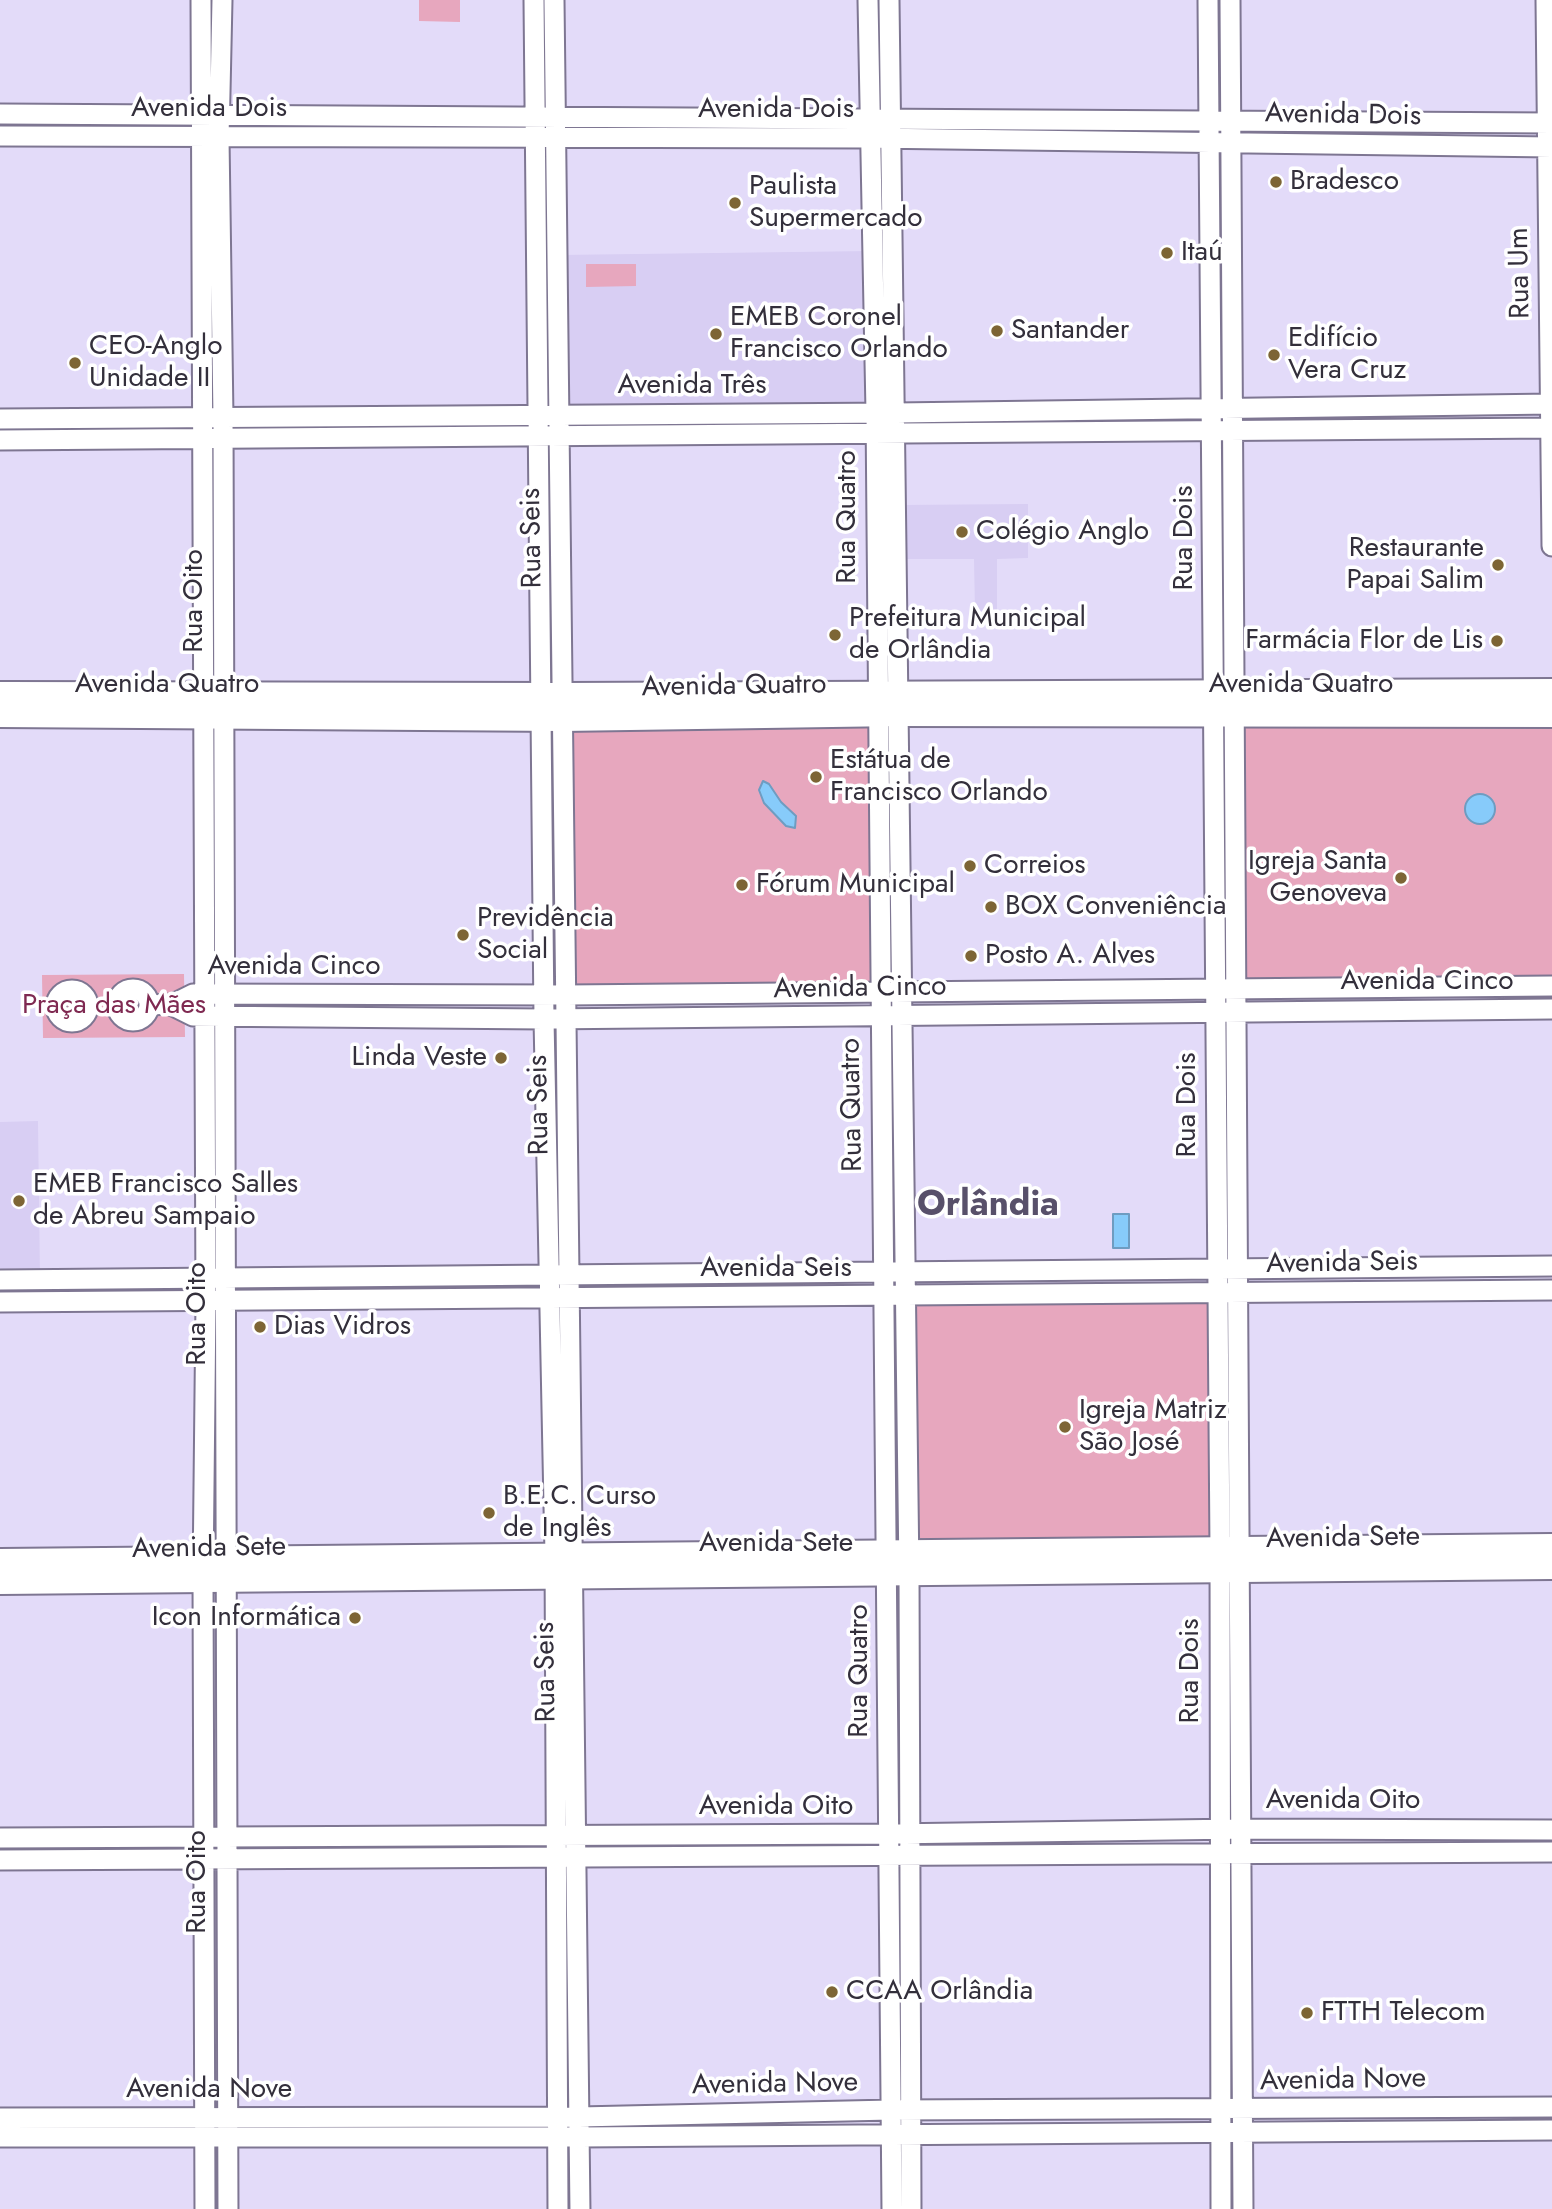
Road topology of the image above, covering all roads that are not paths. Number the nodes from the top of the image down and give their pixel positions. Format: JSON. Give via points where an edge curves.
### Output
{"nodes":[{"id":1,"x":201,"y":0,"type":"edge"},
{"id":2,"x":222,"y":0,"type":"edge"},
{"id":3,"x":534,"y":0,"type":"edge"},
{"id":4,"x":554,"y":0,"type":"edge"},
{"id":5,"x":868,"y":0,"type":"edge"},
{"id":6,"x":889,"y":0,"type":"edge"},
{"id":7,"x":1208,"y":0,"type":"edge"},
{"id":8,"x":1230,"y":0,"type":"edge"},
{"id":9,"x":1546,"y":0,"type":"edge"},
{"id":10,"x":0,"y":114,"type":"edge"},
{"id":11,"x":210,"y":117,"type":"junction"},
{"id":12,"x":1208,"y":121,"type":"junction"},
{"id":13,"x":1229,"y":121,"type":"junction"},
{"id":14,"x":1549,"y":123,"type":"edge"},
{"id":15,"x":544,"y":128,"type":"junction"},
{"id":16,"x":869,"y":129,"type":"junction"},
{"id":17,"x":890,"y":130,"type":"junction"},
{"id":18,"x":0,"y":136,"type":"edge"},
{"id":19,"x":210,"y":138,"type":"junction"},
{"id":20,"x":1208,"y":142,"type":"junction"},
{"id":21,"x":1229,"y":142,"type":"junction"},
{"id":22,"x":1549,"y":147,"type":"edge"},
{"id":23,"x":1552,"y":404,"type":"edge"},
{"id":24,"x":1212,"y":406,"type":"junction"},
{"id":25,"x":1233,"y":406,"type":"junction"},
{"id":26,"x":550,"y":415,"type":"junction"},
{"id":27,"x":0,"y":419,"type":"edge"},
{"id":28,"x":876,"y":422,"type":"junction"},
{"id":29,"x":896,"y":422,"type":"junction"},
{"id":30,"x":213,"y":428,"type":"junction"},
{"id":31,"x":1552,"y":428,"type":"edge"},
{"id":32,"x":1212,"y":430,"type":"junction"},
{"id":33,"x":1233,"y":430,"type":"junction"},
{"id":34,"x":550,"y":435,"type":"junction"},
{"id":35,"x":0,"y":440,"type":"edge"},
{"id":36,"x":1552,"y":546,"type":"edge"},
{"id":37,"x":1552,"y":691,"type":"edge"},
{"id":38,"x":0,"y":694,"type":"edge"},
{"id":39,"x":888,"y":703,"type":"junction"},
{"id":40,"x":1224,"y":704,"type":"junction"},
{"id":41,"x":214,"y":705,"type":"junction"},
{"id":42,"x":553,"y":707,"type":"junction"},
{"id":43,"x":0,"y":715,"type":"edge"},
{"id":44,"x":1552,"y":715,"type":"edge"},
{"id":45,"x":1552,"y":986,"type":"edge"},
{"id":46,"x":1215,"y":989,"type":"junction"},
{"id":47,"x":1236,"y":989,"type":"junction"},
{"id":48,"x":879,"y":993,"type":"junction"},
{"id":49,"x":902,"y":993,"type":"junction"},
{"id":50,"x":205,"y":994,"type":"junction"},
{"id":51,"x":225,"y":994,"type":"junction"},
{"id":52,"x":544,"y":995,"type":"junction"},
{"id":53,"x":566,"y":995,"type":"junction"},
{"id":54,"x":171,"y":1005,"type":"junction"},
{"id":55,"x":88,"y":1006,"type":"dead end"},
{"id":56,"x":1552,"y":1009,"type":"edge"},
{"id":57,"x":1236,"y":1011,"type":"junction"},
{"id":58,"x":1216,"y":1012,"type":"junction"},
{"id":59,"x":205,"y":1017,"type":"junction"},
{"id":60,"x":225,"y":1017,"type":"junction"},
{"id":61,"x":880,"y":1017,"type":"junction"},
{"id":62,"x":902,"y":1017,"type":"junction"},
{"id":63,"x":544,"y":1019,"type":"junction"},
{"id":64,"x":567,"y":1019,"type":"junction"},
{"id":65,"x":1552,"y":1266,"type":"edge"},
{"id":66,"x":1216,"y":1270,"type":"junction"},
{"id":67,"x":1237,"y":1270,"type":"junction"},
{"id":68,"x":904,"y":1274,"type":"junction"},
{"id":69,"x":883,"y":1275,"type":"junction"},
{"id":70,"x":206,"y":1278,"type":"junction"},
{"id":71,"x":226,"y":1278,"type":"junction"},
{"id":72,"x":0,"y":1280,"type":"edge"},
{"id":73,"x":560,"y":1286,"type":"junction"},
{"id":74,"x":1552,"y":1290,"type":"edge"},
{"id":75,"x":1217,"y":1294,"type":"junction"},
{"id":76,"x":1238,"y":1294,"type":"junction"},
{"id":77,"x":884,"y":1297,"type":"junction"},
{"id":78,"x":905,"y":1297,"type":"junction"},
{"id":79,"x":216,"y":1301,"type":"junction"},
{"id":80,"x":0,"y":1302,"type":"edge"},
{"id":81,"x":1552,"y":1546,"type":"edge"},
{"id":82,"x":1229,"y":1560,"type":"junction"},
{"id":83,"x":0,"y":1561,"type":"edge"},
{"id":84,"x":898,"y":1562,"type":"junction"},
{"id":85,"x":564,"y":1564,"type":"junction"},
{"id":86,"x":1552,"y":1567,"type":"edge"},
{"id":87,"x":214,"y":1568,"type":"junction"},
{"id":88,"x":0,"y":1582,"type":"edge"},
{"id":89,"x":1240,"y":1829,"type":"junction"},
{"id":90,"x":1219,"y":1830,"type":"junction"},
{"id":91,"x":1552,"y":1830,"type":"edge"},
{"id":92,"x":911,"y":1833,"type":"junction"},
{"id":93,"x":556,"y":1835,"type":"junction"},
{"id":94,"x":578,"y":1836,"type":"junction"},
{"id":95,"x":226,"y":1837,"type":"junction"},
{"id":96,"x":0,"y":1838,"type":"edge"},
{"id":97,"x":204,"y":1838,"type":"junction"},
{"id":98,"x":888,"y":1844,"type":"junction"},
{"id":99,"x":1219,"y":1852,"type":"junction"},
{"id":100,"x":1241,"y":1852,"type":"junction"},
{"id":101,"x":1552,"y":1852,"type":"edge"},
{"id":102,"x":911,"y":1855,"type":"junction"},
{"id":103,"x":226,"y":1858,"type":"junction"},
{"id":104,"x":557,"y":1858,"type":"junction"},
{"id":105,"x":578,"y":1858,"type":"junction"},
{"id":106,"x":204,"y":1859,"type":"junction"},
{"id":107,"x":0,"y":1860,"type":"edge"},
{"id":108,"x":1552,"y":2107,"type":"edge"},
{"id":109,"x":901,"y":2110,"type":"junction"},
{"id":110,"x":1220,"y":2111,"type":"junction"},
{"id":111,"x":1243,"y":2111,"type":"junction"},
{"id":112,"x":0,"y":2118,"type":"edge"},
{"id":113,"x":205,"y":2127,"type":"junction"},
{"id":114,"x":228,"y":2127,"type":"junction"},
{"id":115,"x":558,"y":2127,"type":"junction"},
{"id":116,"x":579,"y":2127,"type":"junction"},
{"id":117,"x":1552,"y":2130,"type":"edge"},
{"id":118,"x":1243,"y":2131,"type":"junction"},
{"id":119,"x":1220,"y":2132,"type":"junction"},
{"id":120,"x":891,"y":2133,"type":"junction"},
{"id":121,"x":911,"y":2133,"type":"junction"},
{"id":122,"x":0,"y":2137,"type":"edge"},
{"id":123,"x":205,"y":2209,"type":"edge"},
{"id":124,"x":228,"y":2209,"type":"edge"},
{"id":125,"x":558,"y":2209,"type":"edge"},
{"id":126,"x":580,"y":2209,"type":"edge"},
{"id":127,"x":892,"y":2209,"type":"edge"},
{"id":128,"x":911,"y":2209,"type":"edge"},
{"id":129,"x":1221,"y":2209,"type":"edge"},
{"id":130,"x":1243,"y":2209,"type":"edge"}],
"edges":[{"from":1,"to":11,"type":"street","name":"Rua Oito"},
{"from":2,"to":11,"type":"street","name":"Rua Oito"},
{"from":3,"to":15,"type":"street","name":"Rua Seis"},
{"from":4,"to":15,"type":"street","name":"Rua Seis"},
{"from":5,"to":16,"type":"street","name":"Rua Quatro"},
{"from":6,"to":17,"type":"street","name":"Rua Quatro"},
{"from":7,"to":12,"type":"street","name":"Rua Dois"},
{"from":8,"to":13,"type":"street","name":"Rua Dois"},
{"from":9,"to":14,"type":"street","name":"Rua Um"},
{"from":10,"to":11,"type":"street","name":"Avenida Dois"},
{"from":11,"to":15,"type":"street","name":"Avenida Dois"},
{"from":11,"to":19,"type":"street","name":"Rua Oito"},
{"from":12,"to":13,"type":"street","name":"Avenida Dois"},
{"from":12,"to":17,"type":"street","name":"Avenida Dois"},
{"from":12,"to":20,"type":"street","name":"Rua Dois"},
{"from":13,"to":14,"type":"street","name":"Avenida Dois"},
{"from":13,"to":21,"type":"street","name":"Rua Dois"},
{"from":14,"to":22,"type":"street","name":"Rua Um"},
{"from":15,"to":16,"type":"street","name":"Avenida Dois"},
{"from":15,"to":19,"type":"street","name":"Avenida Dois"},
{"from":15,"to":26,"type":"street","name":"Rua Seis"},
{"from":16,"to":17,"type":"street","name":"Avenida Dois"},
{"from":16,"to":28,"type":"street","name":"Rua Quatro"},
{"from":17,"to":20,"type":"street","name":"Avenida Dois"},
{"from":17,"to":29,"type":"street","name":"Rua Quatro"},
{"from":18,"to":19,"type":"street","name":"Avenida Dois"},
{"from":19,"to":30,"type":"street","name":"Rua Oito"},
{"from":20,"to":21,"type":"street","name":"Avenida Dois"},
{"from":20,"to":24,"type":"street","name":"Rua Dois"},
{"from":21,"to":22,"type":"street","name":"Avenida Dois"},
{"from":21,"to":25,"type":"street","name":"Rua Dois"},
{"from":22,"to":23,"type":"street","name":"Rua Um"},
{"from":23,"to":25,"type":"street","name":"Avenida Três"},
{"from":23,"to":31,"type":"street","name":"Rua Um"},
{"from":24,"to":25,"type":"street","name":"Avenida Três"},
{"from":24,"to":29,"type":"street","name":"Avenida Três"},
{"from":24,"to":32,"type":"street","name":"Rua Dois"},
{"from":25,"to":33,"type":"street","name":"Rua Dois"},
{"from":26,"to":28,"type":"street","name":"Avenida Três"},
{"from":26,"to":30,"type":"street","name":"Avenida Três"},
{"from":26,"to":34,"type":"street","name":"Rua Seis"},
{"from":27,"to":30,"type":"street","name":"Avenida Três"},
{"from":28,"to":29,"type":"street","name":"Avenida Três"},
{"from":28,"to":34,"type":"street","name":"Avenida Três"},
{"from":28,"to":39,"type":"street","name":"Rua Quatro"},
{"from":29,"to":32,"type":"street","name":"Avenida Três"},
{"from":29,"to":39,"type":"street","name":"Rua Quatro"},
{"from":30,"to":34,"type":"street","name":"Avenida Três"},
{"from":30,"to":35,"type":"street","name":"Avenida Três"},
{"from":30,"to":41,"type":"street","name":"Rua Oito"},
{"from":31,"to":33,"type":"street","name":"Avenida Três"},
{"from":31,"to":36,"type":"street","name":"Rua Um"},
{"from":32,"to":33,"type":"street","name":"Avenida Três"},
{"from":32,"to":40,"type":"street","name":"Rua Dois"},
{"from":33,"to":40,"type":"street","name":"Rua Dois"},
{"from":34,"to":42,"type":"street","name":"Rua Seis"},
{"from":37,"to":40,"type":"street","name":"Avenida Quatro"},
{"from":38,"to":41,"type":"street","name":"Avenida Quatro"},
{"from":39,"to":40,"type":"street","name":"Avenida Quatro"},
{"from":39,"to":42,"type":"street","name":"Avenida Quatro"},
{"from":39,"to":48,"type":"street","name":"Rua Quatro"},
{"from":39,"to":49,"type":"street","name":"Rua Quatro"},
{"from":40,"to":44,"type":"street","name":"Avenida Quatro"},
{"from":40,"to":46,"type":"street","name":"Rua Dois"},
{"from":40,"to":47,"type":"street","name":"Rua Dois"},
{"from":41,"to":42,"type":"street","name":"Avenida Quatro"},
{"from":41,"to":43,"type":"street","name":"Avenida Quatro"},
{"from":41,"to":50,"type":"street","name":"Rua Oito"},
{"from":41,"to":51,"type":"street","name":"Rua Oito"},
{"from":42,"to":52,"type":"street","name":"Rua Seis"},
{"from":42,"to":53,"type":"street","name":"Rua Seis"},
{"from":45,"to":47,"type":"street","name":"Avenida Cinco"},
{"from":46,"to":47,"type":"street","name":"Avenida Cinco"},
{"from":46,"to":49,"type":"street","name":"Avenida Cinco"},
{"from":46,"to":58,"type":"street","name":"Rua Dois"},
{"from":47,"to":57,"type":"street","name":"Rua Dois"},
{"from":48,"to":49,"type":"street","name":"Avenida Cinco"},
{"from":48,"to":53,"type":"street","name":"Avenida Cinco"},
{"from":48,"to":61,"type":"street","name":"Rua Quatro"},
{"from":49,"to":62,"type":"street","name":"Rua Quatro"},
{"from":50,"to":51,"type":"street","name":"Avenida Cinco"},
{"from":50,"to":54,"type":"street","name":"Avenida Cinco","via":[[188,995]]},
{"from":50,"to":59,"type":"street","name":"Rua Oito"},
{"from":51,"to":52,"type":"street","name":"Avenida Cinco"},
{"from":51,"to":60,"type":"street","name":"Rua Oito"},
{"from":52,"to":53,"type":"street","name":"Avenida Cinco"},
{"from":52,"to":63,"type":"street","name":"Rua Seis"},
{"from":53,"to":64,"type":"street","name":"Rua Seis"},
{"from":54,"to":55,"type":"street","via":[[149,1005],[142,992],[132,989],[123,993],[117,1006]]},
{"from":54,"to":59,"type":"street","name":"Avenida Cinco"},
{"from":56,"to":57,"type":"street","name":"Avenida Cinco"},
{"from":57,"to":58,"type":"street","name":"Avenida Cinco"},
{"from":57,"to":67,"type":"street","name":"Rua Dois"},
{"from":58,"to":62,"type":"street","name":"Avenida Cinco"},
{"from":58,"to":66,"type":"street","name":"Rua Dois"},
{"from":59,"to":60,"type":"street","name":"Avenida Cinco"},
{"from":59,"to":70,"type":"street","name":"Rua Oito"},
{"from":60,"to":63,"type":"street","name":"Avenida Cinco"},
{"from":60,"to":71,"type":"street","name":"Rua Oito"},
{"from":61,"to":62,"type":"street","name":"Avenida Cinco"},
{"from":61,"to":64,"type":"street","name":"Avenida Cinco"},
{"from":61,"to":69,"type":"street","name":"Rua Quatro"},
{"from":62,"to":68,"type":"street","name":"Rua Quatro"},
{"from":63,"to":64,"type":"street","name":"Avenida Cinco"},
{"from":63,"to":73,"type":"street","name":"Rua Seis"},
{"from":64,"to":73,"type":"street","name":"Rua Seis"},
{"from":65,"to":67,"type":"street","name":"Avenida Seis"},
{"from":66,"to":67,"type":"street","name":"Avenida Seis"},
{"from":66,"to":68,"type":"street","name":"Avenida Seis"},
{"from":66,"to":75,"type":"street","name":"Rua Dois"},
{"from":67,"to":76,"type":"street","name":"Rua Dois"},
{"from":68,"to":69,"type":"street","name":"Avenida Seis"},
{"from":68,"to":78,"type":"street","name":"Rua Quatro"},
{"from":69,"to":73,"type":"street","name":"Avenida Seis"},
{"from":69,"to":77,"type":"street","name":"Rua Quatro"},
{"from":70,"to":71,"type":"street","name":"Avenida Seis"},
{"from":70,"to":72,"type":"street","name":"Avenida Seis"},
{"from":70,"to":79,"type":"street","name":"Rua Oito"},
{"from":71,"to":73,"type":"street","name":"Avenida Seis"},
{"from":71,"to":79,"type":"street","name":"Rua Oito"},
{"from":73,"to":77,"type":"street","name":"Avenida Seis"},
{"from":73,"to":79,"type":"street","name":"Avenida Seis"},
{"from":73,"to":85,"type":"street","name":"Rua Seis"},
{"from":74,"to":76,"type":"street","name":"Avenida Seis"},
{"from":75,"to":76,"type":"street","name":"Avenida Seis"},
{"from":75,"to":78,"type":"street","name":"Avenida Seis"},
{"from":75,"to":82,"type":"street","name":"Rua Dois"},
{"from":76,"to":82,"type":"street","name":"Rua Dois"},
{"from":77,"to":78,"type":"street","name":"Avenida Seis"},
{"from":77,"to":84,"type":"street","name":"Rua Quatro"},
{"from":78,"to":84,"type":"street","name":"Rua Quatro"},
{"from":79,"to":80,"type":"street","name":"Avenida Seis"},
{"from":79,"to":87,"type":"street","name":"Rua Oito"},
{"from":81,"to":82,"type":"street","name":"Avenida Sete"},
{"from":82,"to":84,"type":"street","name":"Avenida Sete"},
{"from":82,"to":86,"type":"street","name":"Avenida Sete"},
{"from":82,"to":89,"type":"street","name":"Rua Dois"},
{"from":82,"to":90,"type":"street","name":"Rua Dois"},
{"from":83,"to":87,"type":"street","name":"Avenida Sete"},
{"from":84,"to":85,"type":"street","name":"Avenida Sete"},
{"from":84,"to":92,"type":"street","name":"Rua Quatro"},
{"from":84,"to":98,"type":"street","name":"Rua Quatro"},
{"from":85,"to":87,"type":"street","name":"Avenida Sete"},
{"from":85,"to":93,"type":"street","name":"Rua Seis"},
{"from":85,"to":94,"type":"street","name":"Rua Seis"},
{"from":87,"to":88,"type":"street","name":"Avenida Sete"},
{"from":87,"to":95,"type":"street","name":"Rua Oito"},
{"from":87,"to":97,"type":"street","name":"Rua Oito"},
{"from":89,"to":90,"type":"street","name":"Avenida Oito"},
{"from":89,"to":91,"type":"street","name":"Avenida Oito"},
{"from":89,"to":100,"type":"street","name":"Rua Dois"},
{"from":90,"to":92,"type":"street","name":"Avenida Oito"},
{"from":90,"to":99,"type":"street","name":"Rua Dois"},
{"from":92,"to":98,"type":"street","name":"Avenida Oito"},
{"from":92,"to":102,"type":"street","name":"Rua Quatro"},
{"from":93,"to":94,"type":"street","name":"Avenida Oito"},
{"from":93,"to":95,"type":"street","name":"Avenida Oito"},
{"from":93,"to":104,"type":"street","name":"Rua Seis"},
{"from":94,"to":98,"type":"street","name":"Avenida Oito"},
{"from":94,"to":105,"type":"street","name":"Rua Seis"},
{"from":95,"to":97,"type":"street","name":"Avenida Oito"},
{"from":95,"to":103,"type":"street","name":"Rua Oito"},
{"from":96,"to":97,"type":"street","name":"Avenida Oito"},
{"from":97,"to":106,"type":"street","name":"Rua Oito"},
{"from":98,"to":102,"type":"street","name":"Avenida Oito"},
{"from":98,"to":105,"type":"street","name":"Avenida Oito"},
{"from":98,"to":109,"type":"street","name":"Rua Quatro"},
{"from":99,"to":100,"type":"street","name":"Avenida Oito"},
{"from":99,"to":102,"type":"street","name":"Avenida Oito"},
{"from":99,"to":110,"type":"street","name":"Rua Dois"},
{"from":100,"to":101,"type":"street","name":"Avenida Oito"},
{"from":100,"to":111,"type":"street","name":"Rua Dois"},
{"from":102,"to":109,"type":"street","name":"Rua Quatro"},
{"from":103,"to":104,"type":"street","name":"Avenida Oito"},
{"from":103,"to":106,"type":"street","name":"Avenida Oito"},
{"from":103,"to":114,"type":"street","name":"Rua Oito"},
{"from":104,"to":105,"type":"street","name":"Avenida Oito"},
{"from":104,"to":115,"type":"street","name":"Rua Seis"},
{"from":105,"to":116,"type":"street","name":"Rua Seis"},
{"from":106,"to":107,"type":"street","name":"Avenida Oito"},
{"from":106,"to":113,"type":"street","name":"Rua Oito"},
{"from":108,"to":111,"type":"street","name":"Avenida Nove"},
{"from":109,"to":110,"type":"street","name":"Avenida Nove"},
{"from":109,"to":116,"type":"street","name":"Avenida Nove"},
{"from":109,"to":120,"type":"street","name":"Rua Quatro"},
{"from":109,"to":121,"type":"street","name":"Rua Quatro"},
{"from":110,"to":111,"type":"street","name":"Avenida Nove"},
{"from":110,"to":119,"type":"street","name":"Rua Dois"},
{"from":111,"to":118,"type":"street","name":"Rua Dois"},
{"from":112,"to":113,"type":"street","name":"Avenida Nove"},
{"from":113,"to":114,"type":"street","name":"Avenida Nove"},
{"from":113,"to":122,"type":"street","name":"Avenida Nove"},
{"from":113,"to":123,"type":"street","name":"Rua Oito"},
{"from":114,"to":115,"type":"street","name":"Avenida Nove"},
{"from":114,"to":124,"type":"street","name":"Rua Oito"},
{"from":115,"to":116,"type":"street","name":"Avenida Nove"},
{"from":115,"to":125,"type":"street","name":"Rua Seis"},
{"from":116,"to":120,"type":"street","name":"Avenida Nove"},
{"from":116,"to":126,"type":"street","name":"Rua Seis"},
{"from":117,"to":118,"type":"street","name":"Avenida Nove"},
{"from":118,"to":119,"type":"street","name":"Avenida Nove"},
{"from":118,"to":130,"type":"street","name":"Rua Dois"},
{"from":119,"to":121,"type":"street","name":"Avenida Nove"},
{"from":119,"to":129,"type":"street","name":"Rua Dois"},
{"from":120,"to":121,"type":"street","name":"Avenida Nove"},
{"from":120,"to":127,"type":"street","name":"Rua Quatro"},
{"from":121,"to":128,"type":"street","name":"Rua Quatro"}]}
